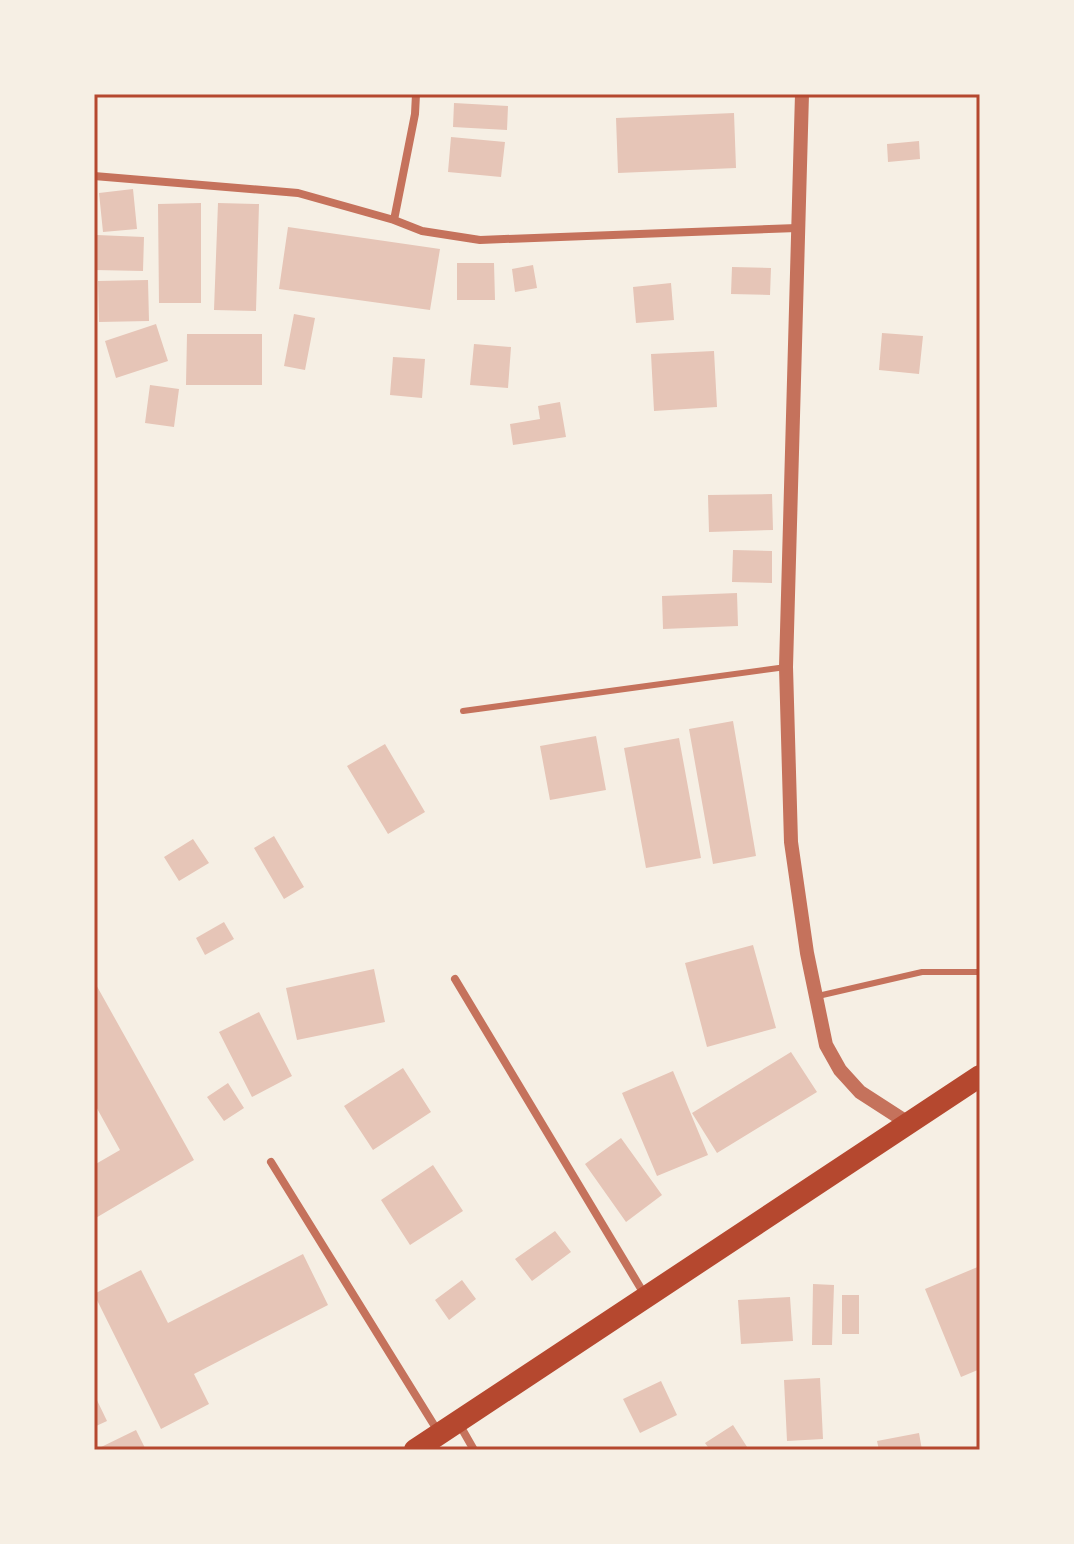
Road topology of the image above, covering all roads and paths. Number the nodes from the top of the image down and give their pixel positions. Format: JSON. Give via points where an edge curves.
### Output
{"nodes":[{"id":1,"x":416,"y":94,"type":"edge"},
{"id":2,"x":802,"y":94,"type":"edge"},
{"id":3,"x":94,"y":176,"type":"edge"},
{"id":4,"x":394,"y":220,"type":"junction"},
{"id":5,"x":797,"y":228,"type":"junction"},
{"id":6,"x":786,"y":667,"type":"junction"},
{"id":7,"x":463,"y":711,"type":"dead end"},
{"id":8,"x":980,"y":972,"type":"edge"},
{"id":9,"x":455,"y":979,"type":"dead end"},
{"id":10,"x":815,"y":997,"type":"junction"},
{"id":11,"x":980,"y":1076,"type":"edge"},
{"id":12,"x":908,"y":1123,"type":"junction"},
{"id":13,"x":271,"y":1162,"type":"dead end"},
{"id":14,"x":646,"y":1298,"type":"junction"},
{"id":15,"x":458,"y":1421,"type":"junction"},
{"id":16,"x":439,"y":1434,"type":"junction"},
{"id":17,"x":415,"y":1450,"type":"edge"},
{"id":18,"x":474,"y":1450,"type":"edge"}],
"edges":[{"from":1,"to":4,"type":"street"},
{"from":2,"to":5,"type":"street"},
{"from":3,"to":4,"type":"street","via":[[298,193]]},
{"from":4,"to":5,"type":"street","via":[[422,231],[480,240]]},
{"from":5,"to":6,"type":"street"},
{"from":6,"to":7,"type":"lane"},
{"from":6,"to":10,"type":"street","via":[[791,842]]},
{"from":8,"to":10,"type":"lane","via":[[922,972]]},
{"from":9,"to":14,"type":"street"},
{"from":10,"to":12,"type":"street","via":[[826,1045],[840,1070],[860,1092]]},
{"from":11,"to":12,"type":"highway"},
{"from":12,"to":14,"type":"highway"},
{"from":13,"to":16,"type":"street"},
{"from":14,"to":15,"type":"highway"},
{"from":15,"to":16,"type":"highway"},
{"from":15,"to":18,"type":"street"},
{"from":16,"to":17,"type":"highway"}]}
